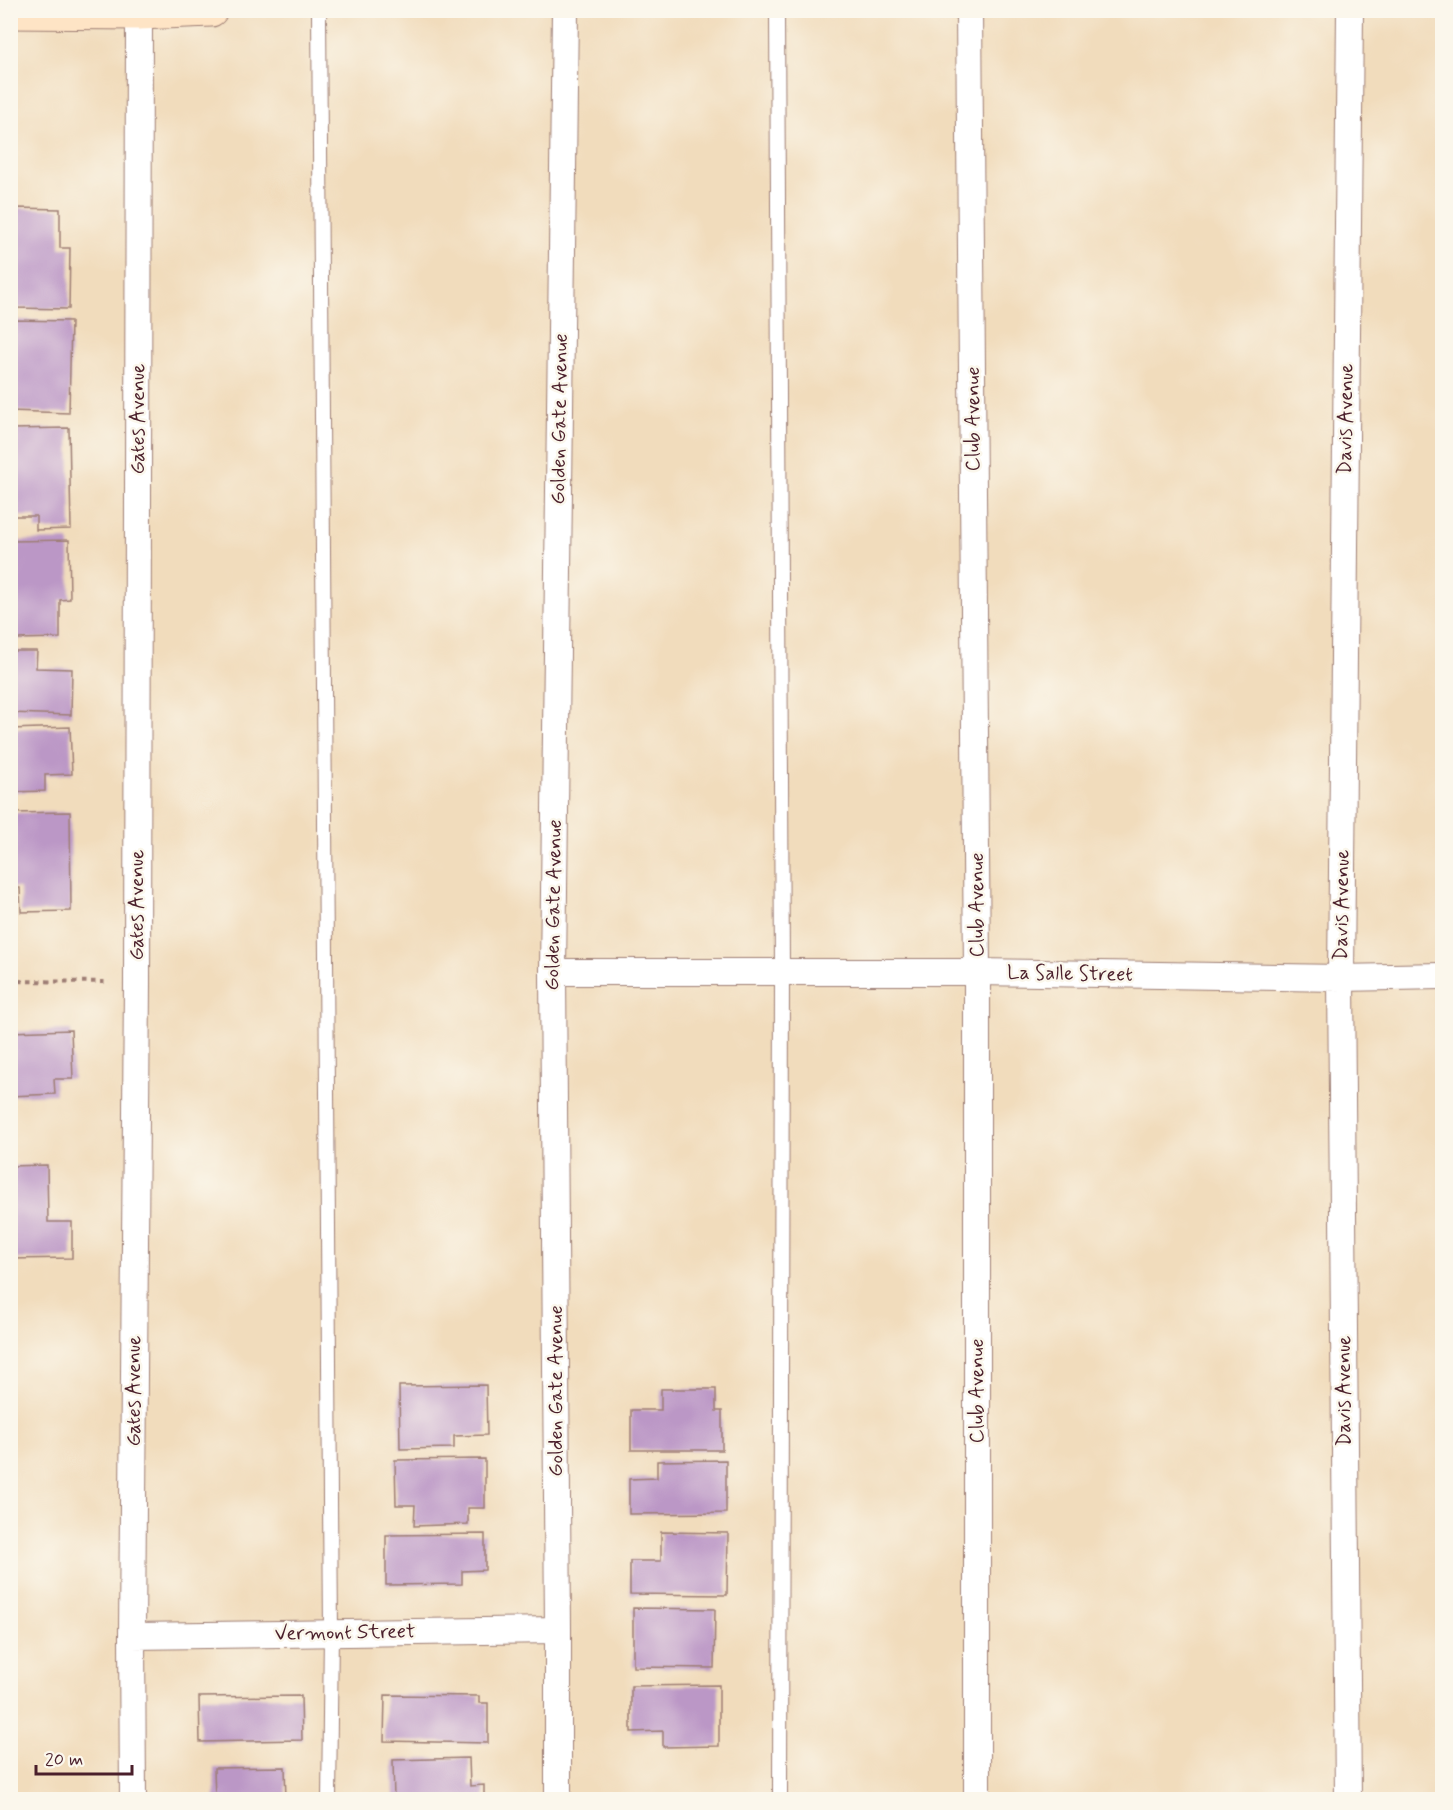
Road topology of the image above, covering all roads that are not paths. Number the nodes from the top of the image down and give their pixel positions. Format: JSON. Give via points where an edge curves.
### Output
{"nodes":[{"id":1,"x":211,"y":10,"type":"edge"},
{"id":2,"x":319,"y":10,"type":"edge"},
{"id":3,"x":565,"y":10,"type":"edge"},
{"id":4,"x":777,"y":10,"type":"edge"},
{"id":5,"x":969,"y":10,"type":"edge"},
{"id":6,"x":1350,"y":10,"type":"edge"},
{"id":7,"x":10,"y":12,"type":"edge"},
{"id":8,"x":139,"y":12,"type":"edge"},
{"id":9,"x":553,"y":972,"type":"junction"},
{"id":10,"x":782,"y":972,"type":"junction"},
{"id":11,"x":977,"y":972,"type":"junction"},
{"id":12,"x":1443,"y":976,"type":"edge"},
{"id":13,"x":1341,"y":978,"type":"junction"},
{"id":14,"x":558,"y":1630,"type":"junction"},
{"id":15,"x":331,"y":1633,"type":"junction"},
{"id":16,"x":132,"y":1636,"type":"junction"},
{"id":17,"x":133,"y":1800,"type":"edge"},
{"id":18,"x":329,"y":1800,"type":"edge"},
{"id":19,"x":558,"y":1800,"type":"edge"},
{"id":20,"x":780,"y":1800,"type":"edge"},
{"id":21,"x":977,"y":1800,"type":"edge"},
{"id":22,"x":1348,"y":1800,"type":"edge"}],
"edges":[{"from":1,"to":8,"type":"street"},
{"from":2,"to":15,"type":"lane"},
{"from":3,"to":9,"type":"street","name":"Golden Gate Avenue"},
{"from":4,"to":10,"type":"lane"},
{"from":5,"to":11,"type":"street","name":"Club Avenue"},
{"from":6,"to":13,"type":"street","name":"Davis Avenue"},
{"from":7,"to":8,"type":"street"},
{"from":8,"to":16,"type":"street","name":"Gates Avenue"},
{"from":9,"to":10,"type":"street","name":"La Salle Street"},
{"from":9,"to":14,"type":"street","name":"Golden Gate Avenue"},
{"from":10,"to":11,"type":"street","name":"La Salle Street"},
{"from":10,"to":20,"type":"lane"},
{"from":11,"to":13,"type":"street","name":"La Salle Street"},
{"from":11,"to":21,"type":"street","name":"Club Avenue"},
{"from":12,"to":13,"type":"street","name":"La Salle Street"},
{"from":13,"to":22,"type":"street","name":"Davis Avenue"},
{"from":14,"to":15,"type":"street","name":"Vermont Street"},
{"from":14,"to":19,"type":"street","name":"Golden Gate Avenue"},
{"from":15,"to":16,"type":"street","name":"Vermont Street"},
{"from":15,"to":18,"type":"lane"},
{"from":16,"to":17,"type":"street","name":"Gates Avenue"}]}
